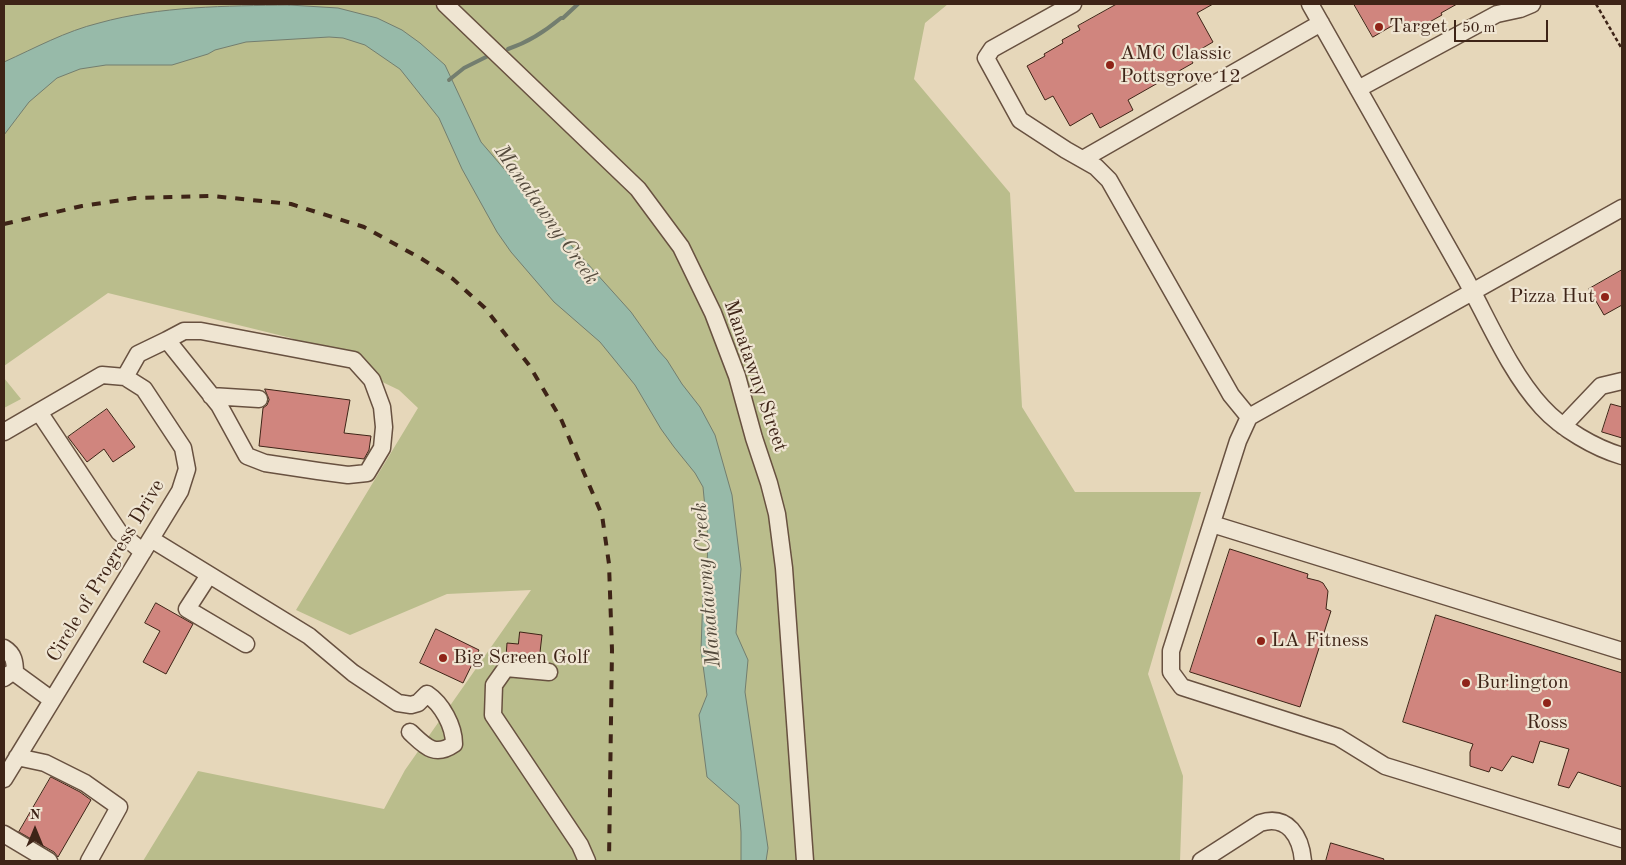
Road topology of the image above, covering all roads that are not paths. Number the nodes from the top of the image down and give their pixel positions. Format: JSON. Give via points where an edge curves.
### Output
{"nodes":[{"id":1,"x":445,"y":4,"type":"edge"},
{"id":2,"x":1073,"y":4,"type":"edge"},
{"id":3,"x":1310,"y":4,"type":"edge"},
{"id":4,"x":1532,"y":4,"type":"edge"},
{"id":5,"x":1321,"y":23,"type":"junction"},
{"id":6,"x":1358,"y":89,"type":"junction"},
{"id":7,"x":1083,"y":159,"type":"junction"},
{"id":8,"x":1622,"y":208,"type":"edge"},
{"id":9,"x":1472,"y":292,"type":"junction"},
{"id":10,"x":167,"y":340,"type":"junction"},
{"id":11,"x":125,"y":377,"type":"junction"},
{"id":12,"x":1622,"y":381,"type":"edge"},
{"id":13,"x":211,"y":396,"type":"junction"},
{"id":14,"x":260,"y":399,"type":"dead end"},
{"id":15,"x":39,"y":412,"type":"junction"},
{"id":16,"x":1248,"y":417,"type":"junction"},
{"id":17,"x":1563,"y":426,"type":"junction"},
{"id":18,"x":4,"y":432,"type":"edge"},
{"id":19,"x":1622,"y":456,"type":"edge"},
{"id":20,"x":1212,"y":524,"type":"junction"},
{"id":21,"x":147,"y":546,"type":"junction"},
{"id":22,"x":209,"y":575,"type":"junction"},
{"id":23,"x":246,"y":644,"type":"dead end"},
{"id":24,"x":4,"y":648,"type":"edge"},
{"id":25,"x":1622,"y":651,"type":"edge"},
{"id":26,"x":549,"y":672,"type":"dead end"},
{"id":27,"x":9,"y":676,"type":"edge"},
{"id":28,"x":52,"y":700,"type":"junction"},
{"id":29,"x":410,"y":732,"type":"dead end"},
{"id":30,"x":17,"y":757,"type":"junction"},
{"id":31,"x":4,"y":779,"type":"edge"},
{"id":32,"x":4,"y":834,"type":"edge"},
{"id":33,"x":1622,"y":839,"type":"edge"},
{"id":34,"x":49,"y":861,"type":"edge"},
{"id":35,"x":89,"y":861,"type":"edge"},
{"id":36,"x":587,"y":861,"type":"edge"},
{"id":37,"x":805,"y":861,"type":"edge"},
{"id":38,"x":1201,"y":861,"type":"edge"},
{"id":39,"x":1303,"y":861,"type":"edge"}],
"edges":[{"from":1,"to":37,"type":"street","name":"Manatawny Street","via":[[638,190],[681,247],[713,313],[737,376],[777,514],[784,568]]},
{"from":2,"to":7,"type":"street","via":[[992,50],[986,58],[1020,120]]},
{"from":3,"to":5,"type":"street"},
{"from":4,"to":6,"type":"street","via":[[1497,14]]},
{"from":5,"to":6,"type":"street"},
{"from":5,"to":7,"type":"street"},
{"from":6,"to":9,"type":"street"},
{"from":7,"to":16,"type":"street","via":[[1109,180],[1231,395]]},
{"from":8,"to":9,"type":"street"},
{"from":9,"to":16,"type":"street"},
{"from":9,"to":17,"type":"street","via":[[1512,366],[1544,409]]},
{"from":10,"to":11,"type":"street","via":[[138,354]]},
{"from":10,"to":13,"type":"street"},
{"from":10,"to":13,"type":"street","via":[[184,331],[202,331],[354,360],[372,380],[382,406],[382,448],[367,473],[348,475],[265,463],[247,456]]},
{"from":11,"to":15,"type":"street","via":[[102,375]]},
{"from":11,"to":21,"type":"street","name":"Circle of Progress Drive","via":[[144,389],[183,448],[187,469],[180,491]]},
{"from":12,"to":17,"type":"street","via":[[1601,386]]},
{"from":13,"to":14,"type":"street"},
{"from":15,"to":18,"type":"street"},
{"from":15,"to":21,"type":"street","via":[[119,532]]},
{"from":16,"to":20,"type":"street"},
{"from":17,"to":19,"type":"street"},
{"from":20,"to":25,"type":"street"},
{"from":20,"to":33,"type":"street","via":[[1171,652],[1171,672],[1182,686],[1338,737],[1385,766]]},
{"from":21,"to":22,"type":"street"},
{"from":21,"to":28,"type":"street","name":"Circle of Progress Drive"},
{"from":22,"to":23,"type":"street","via":[[187,609]]},
{"from":22,"to":29,"type":"street","via":[[309,636],[353,673],[398,703],[411,705],[418,703],[426,694],[431,697],[447,719],[454,744],[447,749],[426,748]]},
{"from":24,"to":27,"type":"street","via":[[14,658]]},
{"from":26,"to":36,"type":"street","via":[[506,668],[494,685],[493,715],[580,845]]},
{"from":27,"to":28,"type":"street"},
{"from":28,"to":30,"type":"street","name":"Circle of Progress Drive"},
{"from":30,"to":31,"type":"street","name":"Circle of Progress Drive"},
{"from":30,"to":35,"type":"street","via":[[46,763],[85,782],[119,807]]},
{"from":32,"to":34,"type":"street"},
{"from":38,"to":39,"type":"street","via":[[1267,821],[1290,828],[1300,841]]}]}
